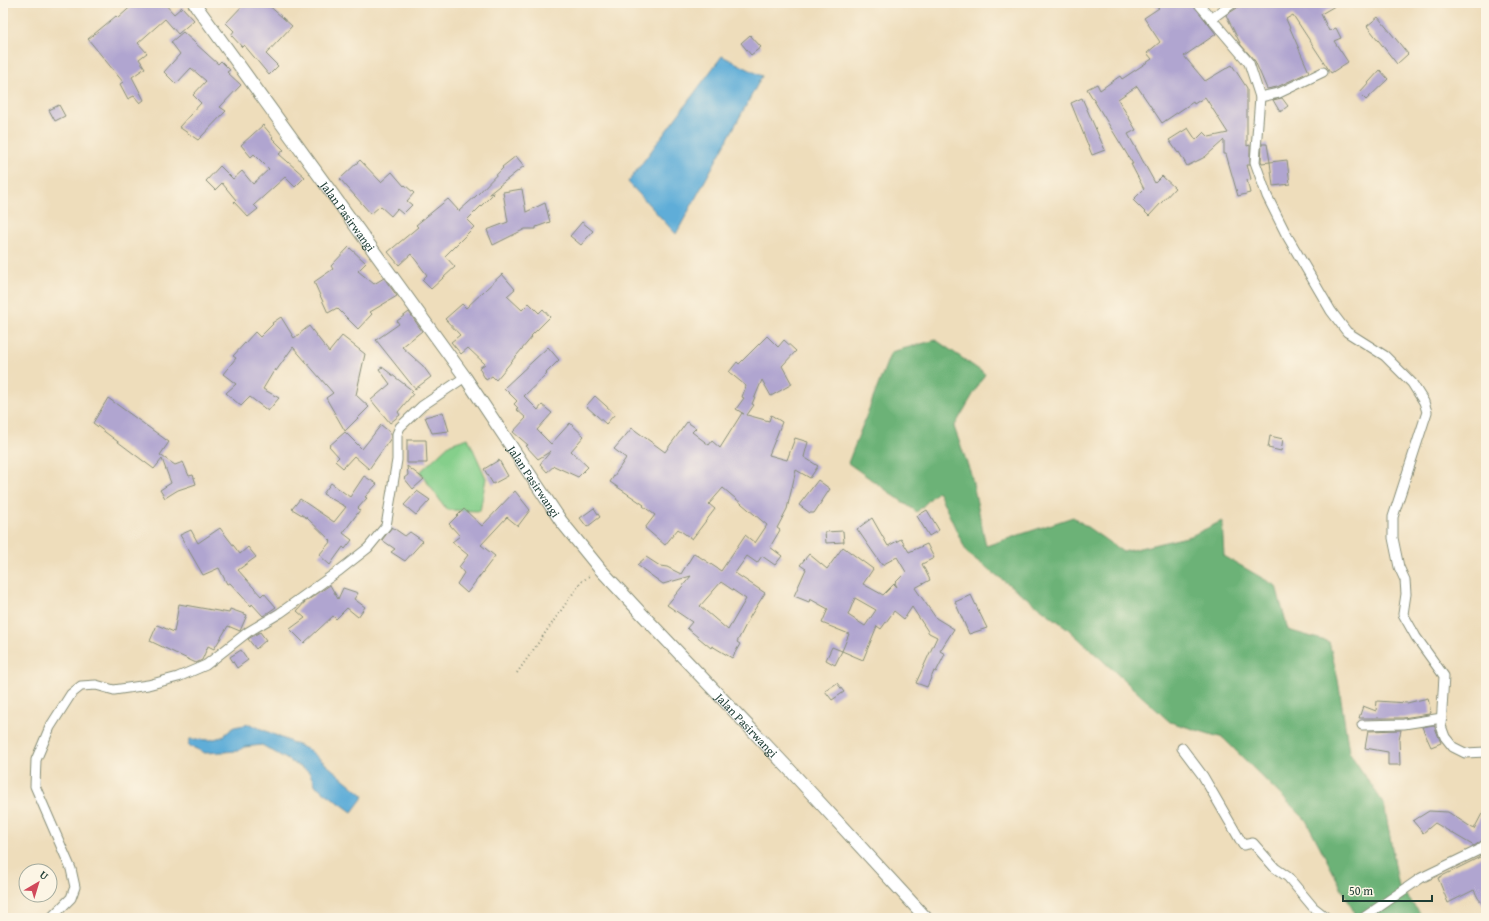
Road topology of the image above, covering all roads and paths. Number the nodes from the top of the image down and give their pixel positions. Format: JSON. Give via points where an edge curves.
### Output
{"nodes":[{"id":1,"x":194,"y":3,"type":"edge"},
{"id":2,"x":1198,"y":3,"type":"edge"},
{"id":3,"x":1233,"y":3,"type":"edge"},
{"id":4,"x":1211,"y":19,"type":"junction"},
{"id":5,"x":1323,"y":72,"type":"dead end"},
{"id":6,"x":1260,"y":97,"type":"junction"},
{"id":7,"x":465,"y":377,"type":"junction"},
{"id":8,"x":600,"y":569,"type":"junction"},
{"id":9,"x":517,"y":673,"type":"dead end"},
{"id":10,"x":1442,"y":718,"type":"junction"},
{"id":11,"x":1362,"y":725,"type":"dead end"},
{"id":12,"x":1182,"y":748,"type":"dead end"},
{"id":13,"x":1486,"y":752,"type":"edge"},
{"id":14,"x":1486,"y":844,"type":"edge"},
{"id":15,"x":51,"y":918,"type":"edge"},
{"id":16,"x":926,"y":918,"type":"edge"},
{"id":17,"x":1327,"y":918,"type":"edge"},
{"id":18,"x":1363,"y":918,"type":"edge"}],
"edges":[{"from":1,"to":7,"type":"street","name":"Jalan Pasirwangi"},
{"from":2,"to":4,"type":"street"},
{"from":3,"to":4,"type":"street"},
{"from":4,"to":6,"type":"street","via":[[1249,63]]},
{"from":5,"to":6,"type":"street","via":[[1279,93]]},
{"from":6,"to":10,"type":"street","via":[[1255,162],[1267,196],[1286,234],[1331,311],[1347,332],[1385,356],[1412,383],[1427,412],[1393,517],[1393,538],[1399,567],[1405,580],[1403,614],[1444,676]]},
{"from":7,"to":8,"type":"street","name":"Jalan Pasirwangi","via":[[562,521]]},
{"from":7,"to":15,"type":"street","via":[[422,406],[400,427],[386,526],[368,548],[280,613],[248,632],[206,665],[178,677],[148,685],[114,690],[96,685],[81,686],[71,694],[50,727],[36,760],[35,786],[69,863],[75,887],[71,898]]},
{"from":8,"to":9,"type":"path","via":[[581,582]]},
{"from":8,"to":16,"type":"street","name":"Jalan Pasirwangi"},
{"from":10,"to":11,"type":"street","via":[[1404,724]]},
{"from":10,"to":13,"type":"street","via":[[1441,726],[1445,737],[1453,747],[1466,753]]},
{"from":12,"to":17,"type":"street","via":[[1203,776],[1243,845],[1253,843],[1275,868],[1288,877],[1313,907]]},
{"from":14,"to":18,"type":"street","via":[[1479,850],[1421,878]]}]}
